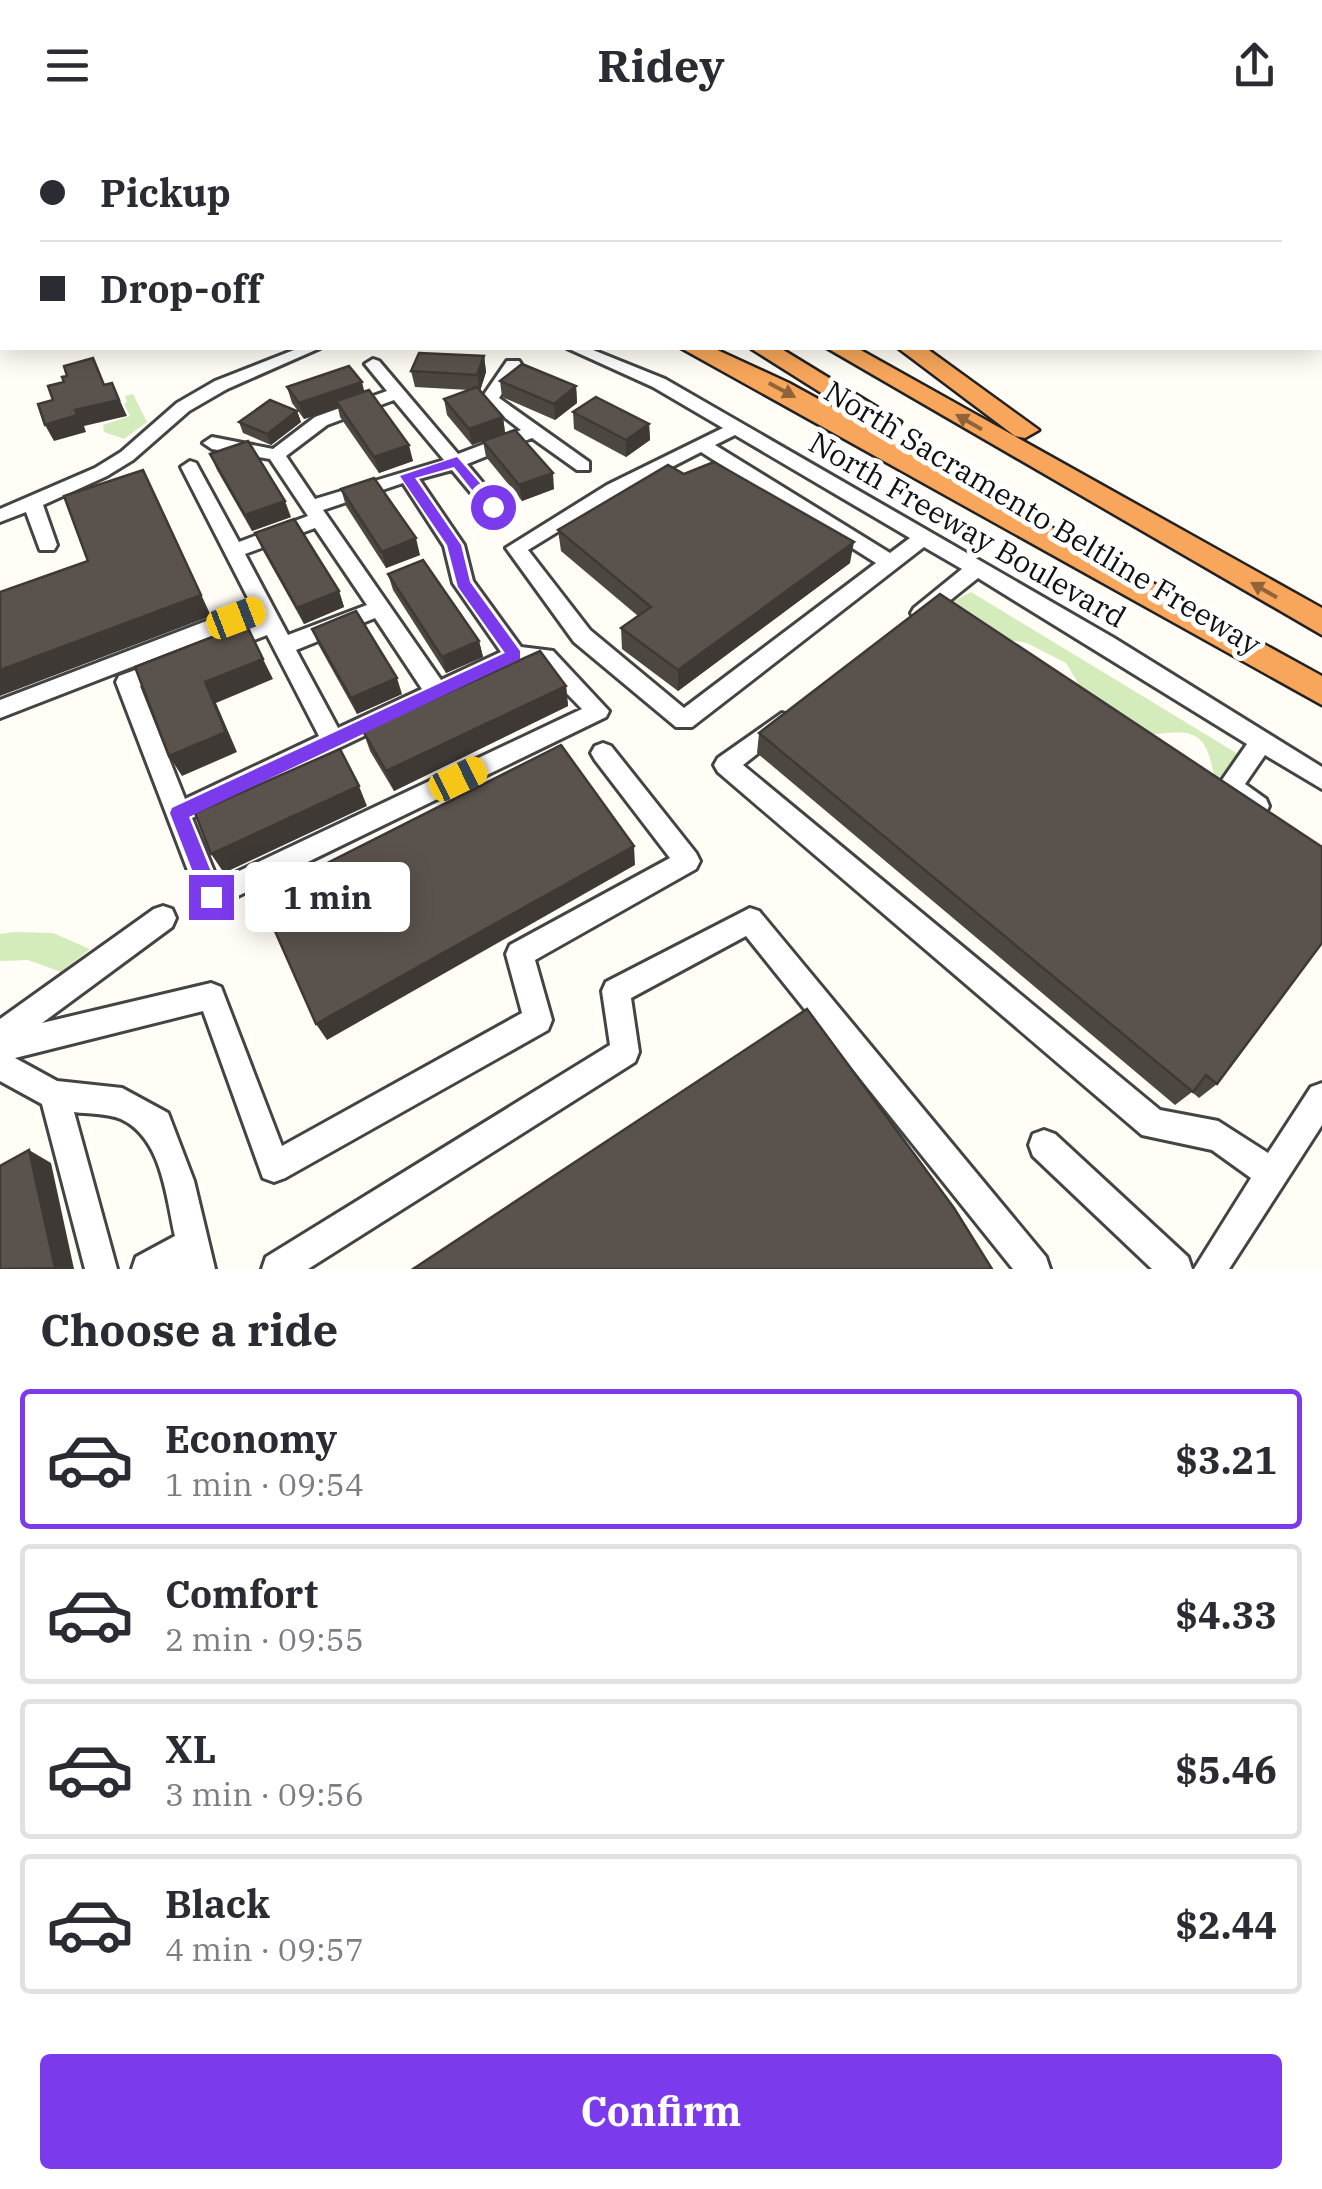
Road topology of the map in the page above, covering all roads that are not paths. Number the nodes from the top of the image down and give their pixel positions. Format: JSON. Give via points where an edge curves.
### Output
{"nodes":[{"id":1,"x":565,"y":130,"type":"edge"},
{"id":2,"x":652,"y":130,"type":"edge"},
{"id":3,"x":307,"y":350,"type":"edge"},
{"id":4,"x":581,"y":350,"type":"edge"},
{"id":5,"x":698,"y":350,"type":"edge"},
{"id":6,"x":766,"y":350,"type":"edge"},
{"id":7,"x":844,"y":350,"type":"edge"},
{"id":8,"x":913,"y":350,"type":"edge"},
{"id":9,"x":373,"y":364,"type":"dead end"},
{"id":10,"x":513,"y":364,"type":"dead end"},
{"id":11,"x":398,"y":393,"type":"junction"},
{"id":12,"x":736,"y":428,"type":"junction"},
{"id":13,"x":536,"y":430,"type":"junction"},
{"id":14,"x":212,"y":443,"type":"dead end"},
{"id":15,"x":702,"y":445,"type":"junction"},
{"id":16,"x":276,"y":455,"type":"junction"},
{"id":17,"x":457,"y":462,"type":"junction"},
{"id":18,"x":583,"y":466,"type":"dead end"},
{"id":19,"x":190,"y":467,"type":"dead end"},
{"id":20,"x":407,"y":476,"type":"junction"},
{"id":21,"x":33,"y":504,"type":"junction"},
{"id":22,"x":493,"y":507,"type":"dead end"},
{"id":23,"x":315,"y":513,"type":"junction"},
{"id":24,"x":0,"y":516,"type":"edge"},
{"id":25,"x":924,"y":538,"type":"junction"},
{"id":26,"x":47,"y":545,"type":"dead end"},
{"id":27,"x":234,"y":551,"type":"junction"},
{"id":28,"x":1206,"y":557,"type":"junction"},
{"id":29,"x":890,"y":563,"type":"junction"},
{"id":30,"x":977,"y":568,"type":"junction"},
{"id":31,"x":379,"y":608,"type":"junction"},
{"id":32,"x":267,"y":616,"type":"junction"},
{"id":33,"x":1322,"y":623,"type":"edge"},
{"id":34,"x":894,"y":634,"type":"edge"},
{"id":35,"x":284,"y":646,"type":"junction"},
{"id":36,"x":186,"y":648,"type":"junction"},
{"id":37,"x":515,"y":655,"type":"junction"},
{"id":38,"x":1322,"y":690,"type":"edge"},
{"id":39,"x":436,"y":691,"type":"junction"},
{"id":40,"x":802,"y":706,"type":"edge"},
{"id":41,"x":0,"y":708,"type":"edge"},
{"id":42,"x":334,"y":740,"type":"junction"},
{"id":43,"x":1262,"y":742,"type":"junction"},
{"id":44,"x":602,"y":753,"type":"dead end"},
{"id":45,"x":1322,"y":779,"type":"edge"},
{"id":46,"x":178,"y":813,"type":"junction"},
{"id":47,"x":1273,"y":816,"type":"edge"},
{"id":48,"x":162,"y":918,"type":"dead end"},
{"id":49,"x":0,"y":1036,"type":"edge"},
{"id":50,"x":0,"y":1047,"type":"edge"},
{"id":51,"x":0,"y":1065,"type":"edge"},
{"id":52,"x":54,"y":1095,"type":"junction"},
{"id":53,"x":1322,"y":1098,"type":"edge"},
{"id":54,"x":1044,"y":1145,"type":"dead end"},
{"id":55,"x":1273,"y":1175,"type":"junction"},
{"id":56,"x":196,"y":1257,"type":"edge"},
{"id":57,"x":102,"y":1269,"type":"edge"},
{"id":58,"x":148,"y":1269,"type":"edge"},
{"id":59,"x":278,"y":1269,"type":"edge"},
{"id":60,"x":1034,"y":1269,"type":"edge"},
{"id":61,"x":1176,"y":1269,"type":"edge"},
{"id":62,"x":1210,"y":1269,"type":"edge"}],
"edges":[{"from":1,"to":2,"type":"highway"},
{"from":3,"to":21,"type":"street","via":[[220,385],[127,456]]},
{"from":4,"to":12,"type":"street","name":"North Freeway Boulevard","via":[[660,383]]},
{"from":5,"to":38,"type":"highway","one_way":true},
{"from":6,"to":38,"type":"highway","name":"North Sacramento Beltline Freeway"},
{"from":28,"to":7,"type":"highway","name":"North Sacramento Beltline Freeway","one_way":true},
{"from":8,"to":28,"type":"highway"},
{"from":9,"to":11,"type":"street"},
{"from":10,"to":13,"type":"street","via":[[490,400]]},
{"from":11,"to":16,"type":"street","via":[[321,421]]},
{"from":11,"to":17,"type":"street"},
{"from":12,"to":15,"type":"street"},
{"from":12,"to":25,"type":"street","name":"North Freeway Boulevard"},
{"from":13,"to":17,"type":"street"},
{"from":13,"to":18,"type":"street"},
{"from":14,"to":16,"type":"street"},
{"from":15,"to":29,"type":"street"},
{"from":15,"to":29,"type":"street","via":[[516,548],[582,636],[684,720]]},
{"from":16,"to":23,"type":"street"},
{"from":17,"to":20,"type":"street"},
{"from":17,"to":22,"type":"street"},
{"from":19,"to":27,"type":"street"},
{"from":20,"to":23,"type":"street"},
{"from":20,"to":37,"type":"street","via":[[454,545],[463,584]]},
{"from":21,"to":24,"type":"street"},
{"from":21,"to":26,"type":"street"},
{"from":23,"to":27,"type":"street"},
{"from":23,"to":31,"type":"street"},
{"from":25,"to":29,"type":"street"},
{"from":25,"to":30,"type":"street","name":"North Freeway Boulevard"},
{"from":27,"to":32,"type":"street"},
{"from":33,"to":28,"type":"highway","name":"North Sacramento Beltline Freeway","one_way":true},
{"from":30,"to":34,"type":"street"},
{"from":30,"to":43,"type":"street","name":"North Freeway Boulevard"},
{"from":31,"to":35,"type":"street"},
{"from":31,"to":39,"type":"street"},
{"from":32,"to":35,"type":"street"},
{"from":32,"to":36,"type":"street"},
{"from":35,"to":42,"type":"street"},
{"from":36,"to":41,"type":"street"},
{"from":36,"to":46,"type":"street","via":[[127,682]]},
{"from":37,"to":39,"type":"street"},
{"from":37,"to":46,"type":"street","via":[[546,657],[598,711],[211,897]]},
{"from":39,"to":42,"type":"street"},
{"from":40,"to":55,"type":"street","via":[[726,765],[1153,1124],[1218,1136]]},
{"from":42,"to":46,"type":"street"},
{"from":43,"to":45,"type":"street","name":"North Freeway Boulevard"},
{"from":43,"to":47,"type":"street","via":[[1233,789]]},
{"from":44,"to":50,"type":"street","via":[[688,861],[520,954],[538,1020],[274,1167],[211,996]]},
{"from":48,"to":49,"type":"street"},
{"from":51,"to":52,"type":"street"},
{"from":52,"to":56,"type":"street","via":[[122,1103],[157,1124]]},
{"from":52,"to":57,"type":"street"},
{"from":53,"to":55,"type":"street"},
{"from":54,"to":61,"type":"street"},
{"from":55,"to":62,"type":"street"},
{"from":56,"to":58,"type":"street"},
{"from":59,"to":60,"type":"street","via":[[625,1052],[616,991],[750,920]]}]}
